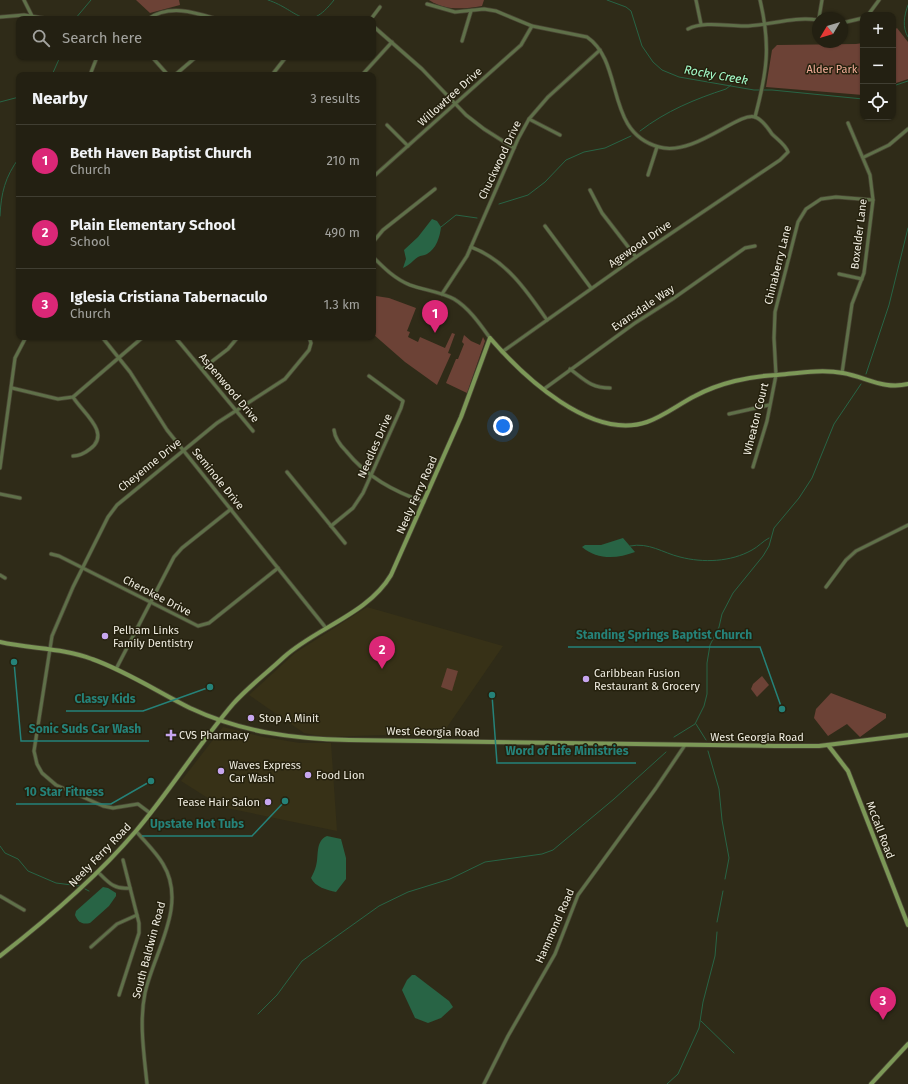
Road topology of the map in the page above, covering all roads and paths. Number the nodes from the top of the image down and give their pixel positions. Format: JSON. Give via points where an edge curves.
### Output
{"nodes":[{"id":1,"x":24,"y":0,"type":"edge"},
{"id":2,"x":696,"y":0,"type":"edge"},
{"id":3,"x":760,"y":0,"type":"edge"},
{"id":4,"x":822,"y":0,"type":"edge"},
{"id":5,"x":879,"y":0,"type":"edge"},
{"id":6,"x":427,"y":4,"type":"dead end"},
{"id":7,"x":380,"y":8,"type":"dead end"},
{"id":8,"x":471,"y":10,"type":"junction"},
{"id":9,"x":819,"y":12,"type":"edge"},
{"id":10,"x":870,"y":12,"type":"edge"},
{"id":11,"x":16,"y":16,"type":"edge"},
{"id":12,"x":32,"y":16,"type":"edge"},
{"id":13,"x":154,"y":16,"type":"edge"},
{"id":14,"x":204,"y":16,"type":"edge"},
{"id":15,"x":373,"y":16,"type":"edge"},
{"id":16,"x":0,"y":17,"type":"edge"},
{"id":17,"x":812,"y":19,"type":"edge"},
{"id":18,"x":860,"y":19,"type":"edge"},
{"id":19,"x":848,"y":22,"type":"edge"},
{"id":20,"x":701,"y":24,"type":"junction"},
{"id":21,"x":765,"y":24,"type":"junction"},
{"id":22,"x":532,"y":26,"type":"junction"},
{"id":23,"x":376,"y":29,"type":"edge"},
{"id":24,"x":688,"y":29,"type":"dead end"},
{"id":25,"x":462,"y":41,"type":"dead end"},
{"id":26,"x":392,"y":42,"type":"junction"},
{"id":27,"x":600,"y":50,"type":"junction"},
{"id":28,"x":95,"y":60,"type":"edge"},
{"id":29,"x":155,"y":60,"type":"edge"},
{"id":30,"x":192,"y":60,"type":"edge"},
{"id":31,"x":284,"y":60,"type":"edge"},
{"id":32,"x":376,"y":60,"type":"edge"},
{"id":33,"x":376,"y":60,"type":"edge"},
{"id":34,"x":91,"y":72,"type":"edge"},
{"id":35,"x":165,"y":72,"type":"edge"},
{"id":36,"x":178,"y":72,"type":"edge"},
{"id":37,"x":274,"y":72,"type":"edge"},
{"id":38,"x":365,"y":72,"type":"edge"},
{"id":39,"x":456,"y":104,"type":"junction"},
{"id":40,"x":755,"y":117,"type":"junction"},
{"id":41,"x":530,"y":119,"type":"junction"},
{"id":42,"x":848,"y":123,"type":"dead end"},
{"id":43,"x":387,"y":125,"type":"dead end"},
{"id":44,"x":908,"y":129,"type":"edge"},
{"id":45,"x":560,"y":135,"type":"dead end"},
{"id":46,"x":408,"y":146,"type":"junction"},
{"id":47,"x":657,"y":147,"type":"junction"},
{"id":48,"x":514,"y":148,"type":"junction"},
{"id":49,"x":864,"y":157,"type":"junction"},
{"id":50,"x":376,"y":175,"type":"edge"},
{"id":51,"x":648,"y":175,"type":"dead end"},
{"id":52,"x":435,"y":189,"type":"dead end"},
{"id":53,"x":590,"y":190,"type":"dead end"},
{"id":54,"x":873,"y":200,"type":"junction"},
{"id":55,"x":545,"y":226,"type":"dead end"},
{"id":56,"x":376,"y":238,"type":"edge"},
{"id":57,"x":755,"y":246,"type":"dead end"},
{"id":58,"x":471,"y":247,"type":"junction"},
{"id":59,"x":636,"y":257,"type":"junction"},
{"id":60,"x":376,"y":260,"type":"edge"},
{"id":61,"x":840,"y":274,"type":"dead end"},
{"id":62,"x":862,"y":279,"type":"junction"},
{"id":63,"x":591,"y":288,"type":"junction"},
{"id":64,"x":442,"y":294,"type":"junction"},
{"id":65,"x":547,"y":320,"type":"junction"},
{"id":66,"x":490,"y":338,"type":"junction"},
{"id":67,"x":24,"y":340,"type":"edge"},
{"id":68,"x":105,"y":340,"type":"edge"},
{"id":69,"x":139,"y":340,"type":"edge"},
{"id":70,"x":178,"y":340,"type":"edge"},
{"id":71,"x":236,"y":340,"type":"edge"},
{"id":72,"x":310,"y":340,"type":"edge"},
{"id":73,"x":502,"y":352,"type":"junction"},
{"id":74,"x":119,"y":357,"type":"junction"},
{"id":75,"x":202,"y":369,"type":"junction"},
{"id":76,"x":570,"y":369,"type":"junction"},
{"id":77,"x":842,"y":373,"type":"junction"},
{"id":78,"x":776,"y":375,"type":"junction"},
{"id":79,"x":369,"y":376,"type":"dead end"},
{"id":80,"x":908,"y":384,"type":"edge"},
{"id":81,"x":12,"y":388,"type":"junction"},
{"id":82,"x":610,"y":388,"type":"dead end"},
{"id":83,"x":544,"y":389,"type":"junction"},
{"id":84,"x":73,"y":397,"type":"junction"},
{"id":85,"x":769,"y":405,"type":"junction"},
{"id":86,"x":237,"y":411,"type":"junction"},
{"id":87,"x":729,"y":414,"type":"dead end"},
{"id":88,"x":334,"y":430,"type":"dead end"},
{"id":89,"x":253,"y":431,"type":"dead end"},
{"id":90,"x":184,"y":450,"type":"junction"},
{"id":91,"x":73,"y":456,"type":"dead end"},
{"id":92,"x":0,"y":468,"type":"edge"},
{"id":93,"x":753,"y":468,"type":"dead end"},
{"id":94,"x":287,"y":472,"type":"dead end"},
{"id":95,"x":372,"y":477,"type":"junction"},
{"id":96,"x":0,"y":494,"type":"edge"},
{"id":97,"x":20,"y":498,"type":"dead end"},
{"id":98,"x":424,"y":502,"type":"junction"},
{"id":99,"x":231,"y":509,"type":"junction"},
{"id":100,"x":908,"y":525,"type":"edge"},
{"id":101,"x":331,"y":526,"type":"junction"},
{"id":102,"x":345,"y":543,"type":"dead end"},
{"id":103,"x":50,"y":554,"type":"dead end"},
{"id":104,"x":83,"y":568,"type":"junction"},
{"id":105,"x":278,"y":568,"type":"junction"},
{"id":106,"x":0,"y":575,"type":"edge"},
{"id":107,"x":6,"y":578,"type":"dead end"},
{"id":108,"x":826,"y":586,"type":"dead end"},
{"id":109,"x":150,"y":602,"type":"junction"},
{"id":110,"x":326,"y":628,"type":"junction"},
{"id":111,"x":0,"y":642,"type":"edge"},
{"id":112,"x":49,"y":650,"type":"junction"},
{"id":113,"x":116,"y":669,"type":"junction"},
{"id":114,"x":220,"y":720,"type":"junction"},
{"id":115,"x":908,"y":735,"type":"edge"},
{"id":116,"x":685,"y":745,"type":"junction"},
{"id":117,"x":828,"y":745,"type":"junction"},
{"id":118,"x":150,"y":813,"type":"junction"},
{"id":119,"x":136,"y":831,"type":"junction"},
{"id":120,"x":123,"y":860,"type":"dead end"},
{"id":121,"x":98,"y":872,"type":"junction"},
{"id":122,"x":130,"y":888,"type":"junction"},
{"id":123,"x":0,"y":896,"type":"edge"},
{"id":124,"x":24,"y":910,"type":"dead end"},
{"id":125,"x":136,"y":915,"type":"junction"},
{"id":126,"x":908,"y":925,"type":"edge"},
{"id":127,"x":91,"y":947,"type":"dead end"},
{"id":128,"x":0,"y":956,"type":"edge"},
{"id":129,"x":119,"y":995,"type":"dead end"},
{"id":130,"x":908,"y":1044,"type":"edge"},
{"id":131,"x":147,"y":1084,"type":"edge"},
{"id":132,"x":484,"y":1084,"type":"edge"},
{"id":133,"x":871,"y":1084,"type":"edge"}],
"edges":[{"from":1,"to":12,"type":"street"},
{"from":2,"to":20,"type":"street"},
{"from":3,"to":21,"type":"street"},
{"from":4,"to":9,"type":"street"},
{"from":5,"to":10,"type":"street"},
{"from":6,"to":8,"type":"street","via":[[451,11]]},
{"from":7,"to":15,"type":"street"},
{"from":8,"to":22,"type":"street","via":[[496,11]]},
{"from":8,"to":25,"type":"street"},
{"from":11,"to":16,"type":"street"},
{"from":13,"to":14,"type":"street","via":[[179,10]]},
{"from":17,"to":21,"type":"street"},
{"from":18,"to":19,"type":"street"},
{"from":20,"to":21,"type":"street"},
{"from":20,"to":24,"type":"street"},
{"from":21,"to":40,"type":"street","via":[[768,52]]},
{"from":22,"to":27,"type":"street","via":[[583,35],[591,39]]},
{"from":22,"to":39,"type":"street","name":"Willowtree Drive","via":[[522,45]]},
{"from":23,"to":26,"type":"street"},
{"from":26,"to":33,"type":"street"},
{"from":26,"to":39,"type":"street"},
{"from":27,"to":41,"type":"street","name":"Chuckwood Drive","via":[[548,97]]},
{"from":27,"to":47,"type":"street","via":[[625,120],[637,135]]},
{"from":28,"to":34,"type":"street"},
{"from":29,"to":35,"type":"street"},
{"from":30,"to":36,"type":"street"},
{"from":31,"to":37,"type":"street"},
{"from":32,"to":38,"type":"street"},
{"from":39,"to":46,"type":"street","name":"Willowtree Drive"},
{"from":39,"to":48,"type":"street","via":[[480,126]]},
{"from":40,"to":47,"type":"street","via":[[743,117],[690,145],[672,149]]},
{"from":40,"to":59,"type":"street","name":"Agewood Drive","via":[[788,152],[780,160]]},
{"from":41,"to":45,"type":"street"},
{"from":41,"to":48,"type":"street","name":"Chuckwood Drive"},
{"from":42,"to":49,"type":"street","name":"Boxelder Lane"},
{"from":43,"to":46,"type":"street"},
{"from":44,"to":49,"type":"street","via":[[889,145]]},
{"from":46,"to":50,"type":"street","name":"Willowtree Drive"},
{"from":47,"to":51,"type":"street"},
{"from":48,"to":58,"type":"street","name":"Chuckwood Drive"},
{"from":49,"to":54,"type":"street","name":"Boxelder Lane","via":[[870,174]]},
{"from":52,"to":56,"type":"street"},
{"from":53,"to":59,"type":"street","via":[[602,213]]},
{"from":54,"to":62,"type":"street","name":"Boxelder Lane"},
{"from":54,"to":78,"type":"street","name":"Chinaberry Lane","via":[[828,197],[813,203],[802,214],[775,312]]},
{"from":55,"to":63,"type":"street"},
{"from":57,"to":76,"type":"street","name":"Evansdale Way","via":[[744,248]]},
{"from":58,"to":64,"type":"street","name":"Chuckwood Drive"},
{"from":58,"to":65,"type":"street","via":[[498,260]]},
{"from":59,"to":63,"type":"street","name":"Agewood Drive"},
{"from":60,"to":64,"type":"street","via":[[404,283]]},
{"from":61,"to":62,"type":"street"},
{"from":62,"to":77,"type":"street","name":"Boxelder Lane","via":[[852,304]]},
{"from":63,"to":65,"type":"street","name":"Agewood Drive"},
{"from":64,"to":66,"type":"street","via":[[465,307]]},
{"from":65,"to":73,"type":"street","name":"Agewood Drive"},
{"from":66,"to":73,"type":"street"},
{"from":66,"to":98,"type":"street","name":"Neely Ferry Road","via":[[469,399]]},
{"from":67,"to":81,"type":"street","via":[[16,355]]},
{"from":68,"to":74,"type":"street","name":"Seminole Drive"},
{"from":69,"to":74,"type":"street"},
{"from":70,"to":75,"type":"street","name":"Aspenwood Drive"},
{"from":71,"to":75,"type":"street"},
{"from":72,"to":86,"type":"street","name":"Cheyenne Drive","via":[[309,350],[285,380]]},
{"from":73,"to":83,"type":"street"},
{"from":74,"to":84,"type":"street"},
{"from":74,"to":90,"type":"street","name":"Seminole Drive","via":[[163,425]]},
{"from":75,"to":86,"type":"street","name":"Aspenwood Drive"},
{"from":76,"to":82,"type":"street","via":[[589,384],[598,388]]},
{"from":76,"to":83,"type":"street","name":"Evansdale Way"},
{"from":77,"to":78,"type":"street"},
{"from":77,"to":80,"type":"street","via":[[879,384]]},
{"from":78,"to":83,"type":"street","via":[[714,388],[652,420],[635,424],[610,423],[580,414]]},
{"from":78,"to":85,"type":"street","name":"Wheaton Court"},
{"from":79,"to":95,"type":"street","name":"Needles Drive","via":[[403,401]]},
{"from":81,"to":84,"type":"street","via":[[58,399]]},
{"from":81,"to":92,"type":"street"},
{"from":84,"to":91,"type":"street","via":[[97,428],[99,436],[97,443],[91,448]]},
{"from":85,"to":87,"type":"street"},
{"from":85,"to":93,"type":"street","name":"Wheaton Court"},
{"from":86,"to":89,"type":"street","name":"Aspenwood Drive"},
{"from":86,"to":90,"type":"street","name":"Cheyenne Drive","via":[[217,423]]},
{"from":88,"to":95,"type":"street","via":[[338,442]]},
{"from":90,"to":99,"type":"street","name":"Seminole Drive"},
{"from":90,"to":104,"type":"street","name":"Cheyenne Drive","via":[[117,505],[108,517]]},
{"from":94,"to":101,"type":"street"},
{"from":95,"to":98,"type":"street"},
{"from":95,"to":101,"type":"street","name":"Needles Drive","via":[[357,503]]},
{"from":96,"to":97,"type":"street"},
{"from":98,"to":110,"type":"street","name":"Neely Ferry Road","via":[[391,576],[384,586],[366,602]]},
{"from":99,"to":105,"type":"street","name":"Seminole Drive"},
{"from":99,"to":109,"type":"street","via":[[177,553]]},
{"from":100,"to":108,"type":"street","via":[[856,551]]},
{"from":101,"to":102,"type":"street"},
{"from":103,"to":104,"type":"street","name":"Cherokee Drive"},
{"from":104,"to":109,"type":"street","name":"Cherokee Drive"},
{"from":104,"to":112,"type":"street","name":"Cheyenne Drive","via":[[56,624]]},
{"from":105,"to":109,"type":"street","name":"Cherokee Drive","via":[[204,625],[193,624]]},
{"from":105,"to":110,"type":"street","name":"Seminole Drive"},
{"from":106,"to":107,"type":"street"},
{"from":109,"to":113,"type":"street"},
{"from":110,"to":114,"type":"street","name":"Neely Ferry Road","via":[[293,650],[257,680]]},
{"from":111,"to":112,"type":"street","name":"West Georgia Road"},
{"from":112,"to":113,"type":"street","name":"West Georgia Road","via":[[92,659]]},
{"from":112,"to":118,"type":"street","name":"Cheyenne Drive","via":[[34,750],[42,773],[50,782],[103,806],[113,808],[138,804]]},
{"from":113,"to":114,"type":"street","name":"West Georgia Road"},
{"from":114,"to":116,"type":"street","name":"West Georgia Road","via":[[263,733],[316,739]]},
{"from":114,"to":118,"type":"street","name":"Neely Ferry Road"},
{"from":115,"to":117,"type":"street","name":"West Georgia Road"},
{"from":116,"to":117,"type":"street","name":"West Georgia Road"},
{"from":116,"to":132,"type":"street","name":"Hammond Road","via":[[578,895],[555,954]]},
{"from":117,"to":126,"type":"street","name":"McCall Road","via":[[848,771]]},
{"from":118,"to":119,"type":"street","name":"Neely Ferry Road"},
{"from":119,"to":121,"type":"street","name":"Neely Ferry Road"},
{"from":119,"to":131,"type":"street","name":"South Baldwin Road","via":[[163,864],[172,893],[168,920],[144,1002],[143,1039]]},
{"from":120,"to":122,"type":"street"},
{"from":121,"to":122,"type":"street","via":[[112,886]]},
{"from":121,"to":128,"type":"street","name":"Neely Ferry Road","via":[[46,920]]},
{"from":122,"to":125,"type":"street"},
{"from":123,"to":124,"type":"street"},
{"from":125,"to":127,"type":"street","via":[[117,924]]},
{"from":125,"to":129,"type":"street","via":[[139,933]]},
{"from":130,"to":133,"type":"street"}]}
